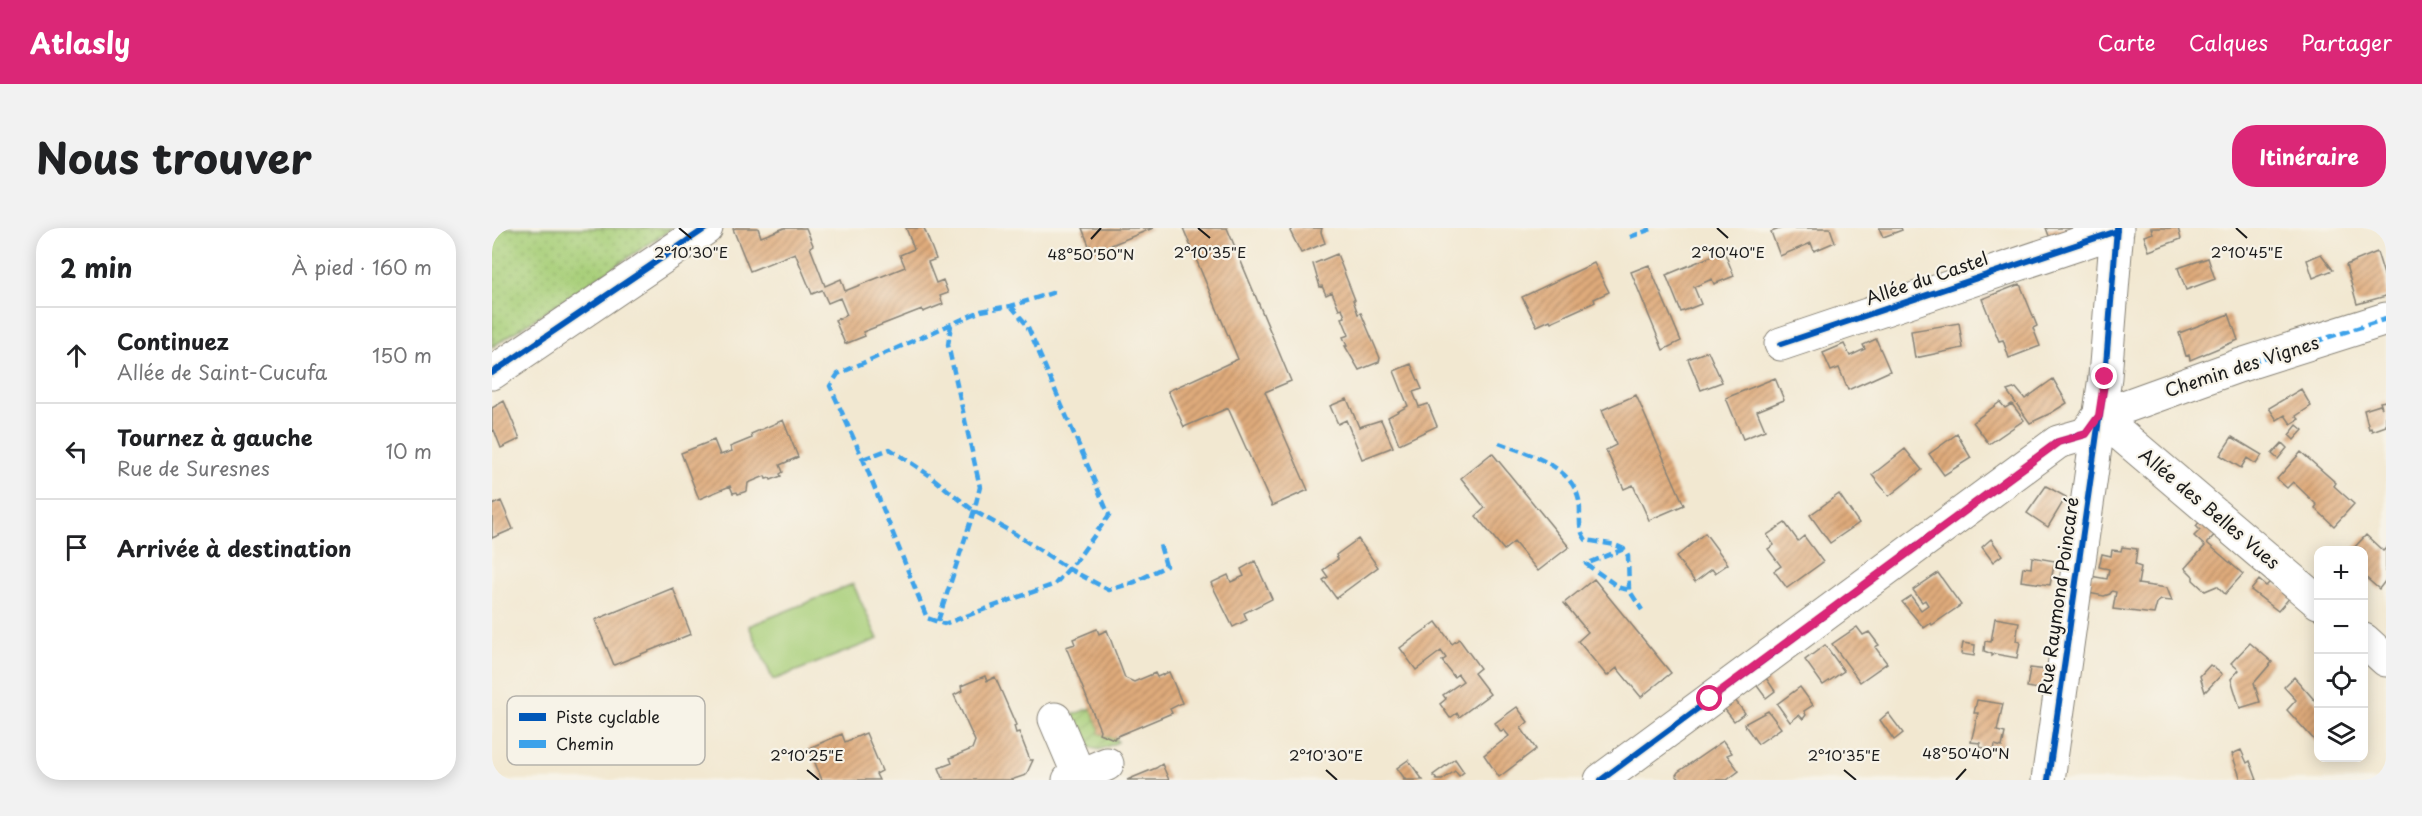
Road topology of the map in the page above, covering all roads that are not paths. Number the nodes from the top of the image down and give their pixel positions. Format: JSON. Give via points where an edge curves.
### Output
{"nodes":[{"id":1,"x":706,"y":228,"type":"edge"},
{"id":2,"x":2116,"y":229,"type":"edge"},
{"id":3,"x":2386,"y":319,"type":"edge"},
{"id":4,"x":1781,"y":344,"type":"dead end"},
{"id":5,"x":492,"y":373,"type":"edge"},
{"id":6,"x":2099,"y":416,"type":"junction"},
{"id":7,"x":2317,"y":600,"type":"edge"},
{"id":8,"x":1055,"y":719,"type":"dead end"},
{"id":9,"x":1084,"y":775,"type":"edge"},
{"id":10,"x":1601,"y":780,"type":"edge"},
{"id":11,"x":2048,"y":780,"type":"edge"}],
"edges":[{"from":1,"to":5,"type":"street"},
{"from":2,"to":4,"type":"street","name":"Allée du Castel"},
{"from":2,"to":6,"type":"street","name":"Rue Raymond Poincaré"},
{"from":3,"to":6,"type":"street","name":"Chemin des Vignes"},
{"from":6,"to":7,"type":"street","name":"Allée des Belles Vues"},
{"from":6,"to":10,"type":"street","via":[[2086,434],[2058,442]]},
{"from":6,"to":11,"type":"street","name":"Rue Raymond Poincaré"},
{"from":8,"to":9,"type":"street"}]}
